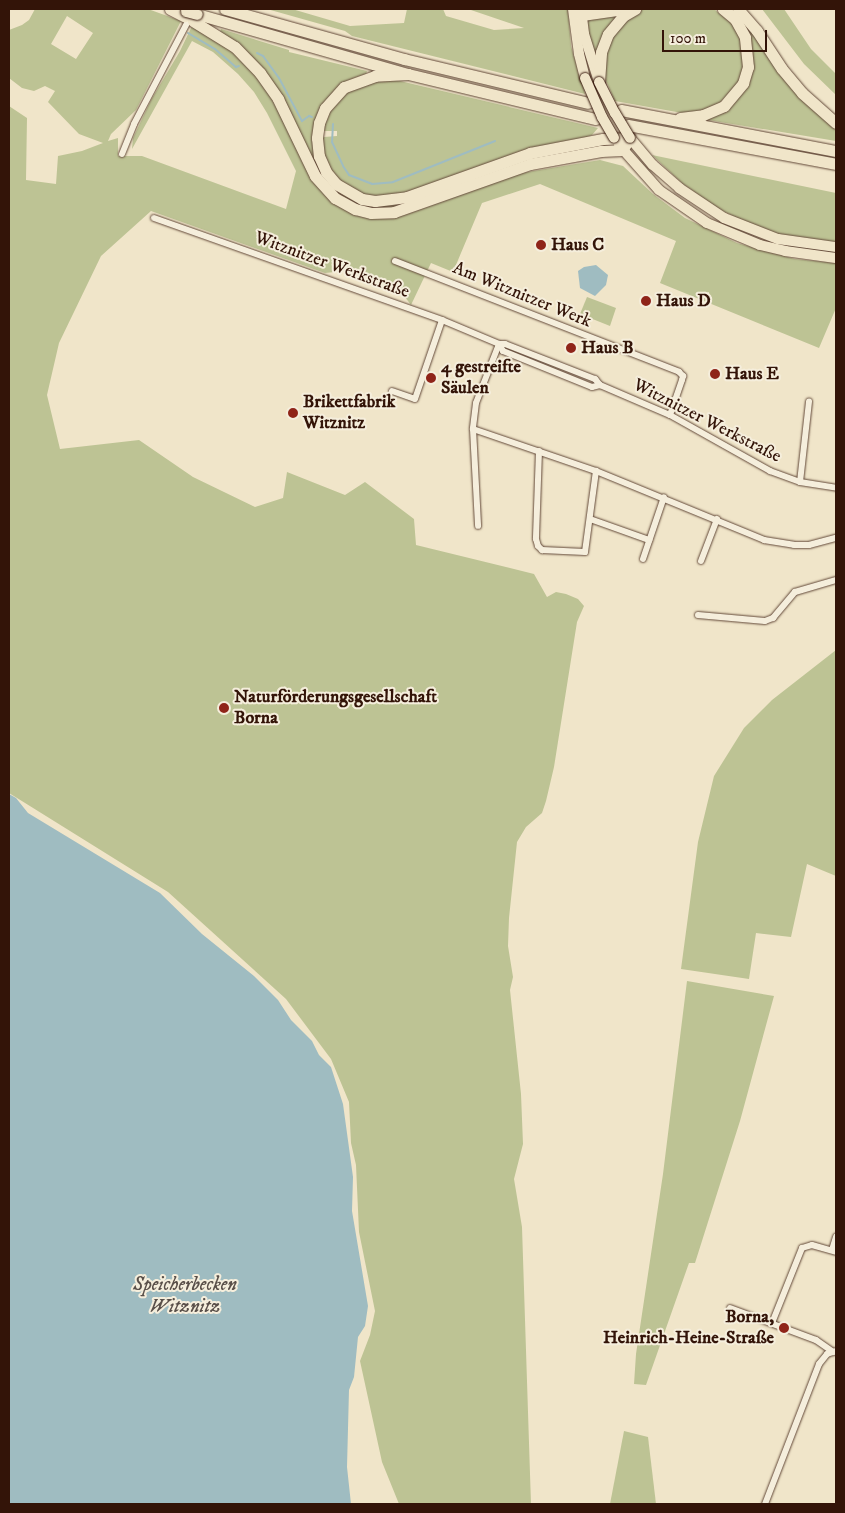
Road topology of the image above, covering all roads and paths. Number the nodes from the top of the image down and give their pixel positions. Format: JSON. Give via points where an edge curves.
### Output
{"nodes":[{"id":1,"x":170,"y":9,"type":"edge"},
{"id":2,"x":225,"y":9,"type":"edge"},
{"id":3,"x":624,"y":9,"type":"edge"},
{"id":4,"x":635,"y":9,"type":"edge"},
{"id":5,"x":723,"y":9,"type":"edge"},
{"id":6,"x":738,"y":9,"type":"edge"},
{"id":7,"x":577,"y":10,"type":"edge"},
{"id":8,"x":188,"y":15,"type":"edge"},
{"id":9,"x":408,"y":74,"type":"junction"},
{"id":10,"x":599,"y":82,"type":"junction"},
{"id":11,"x":588,"y":103,"type":"dead end"},
{"id":12,"x":621,"y":110,"type":"dead end"},
{"id":13,"x":596,"y":119,"type":"dead end"},
{"id":14,"x":664,"y":119,"type":"junction"},
{"id":15,"x":836,"y":123,"type":"edge"},
{"id":16,"x":628,"y":125,"type":"dead end"},
{"id":17,"x":630,"y":138,"type":"junction"},
{"id":18,"x":614,"y":143,"type":"junction"},
{"id":19,"x":836,"y":151,"type":"edge"},
{"id":20,"x":122,"y":154,"type":"dead end"},
{"id":21,"x":836,"y":164,"type":"edge"},
{"id":22,"x":154,"y":218,"type":"dead end"},
{"id":23,"x":836,"y":247,"type":"edge"},
{"id":24,"x":836,"y":258,"type":"edge"},
{"id":25,"x":395,"y":261,"type":"dead end"},
{"id":26,"x":442,"y":320,"type":"junction"},
{"id":27,"x":498,"y":344,"type":"junction"},
{"id":28,"x":392,"y":391,"type":"dead end"},
{"id":29,"x":809,"y":402,"type":"dead end"},
{"id":30,"x":670,"y":415,"type":"junction"},
{"id":31,"x":473,"y":428,"type":"junction"},
{"id":32,"x":539,"y":451,"type":"junction"},
{"id":33,"x":596,"y":471,"type":"junction"},
{"id":34,"x":800,"y":482,"type":"junction"},
{"id":35,"x":836,"y":488,"type":"edge"},
{"id":36,"x":664,"y":498,"type":"junction"},
{"id":37,"x":590,"y":519,"type":"junction"},
{"id":38,"x":716,"y":520,"type":"junction"},
{"id":39,"x":478,"y":526,"type":"dead end"},
{"id":40,"x":836,"y":538,"type":"edge"},
{"id":41,"x":650,"y":540,"type":"junction"},
{"id":42,"x":643,"y":559,"type":"dead end"},
{"id":43,"x":701,"y":561,"type":"dead end"},
{"id":44,"x":836,"y":580,"type":"edge"},
{"id":45,"x":698,"y":615,"type":"dead end"},
{"id":46,"x":836,"y":1237,"type":"edge"},
{"id":47,"x":834,"y":1251,"type":"edge"},
{"id":48,"x":730,"y":1308,"type":"dead end"},
{"id":49,"x":772,"y":1323,"type":"junction"},
{"id":50,"x":834,"y":1351,"type":"edge"},
{"id":51,"x":765,"y":1504,"type":"edge"}],
"edges":[{"from":1,"to":8,"type":"highway"},
{"from":2,"to":11,"type":"highway","via":[[413,62]]},
{"from":3,"to":7,"type":"highway"},
{"from":4,"to":10,"type":"highway","via":[[623,16],[608,34],[601,52]]},
{"from":5,"to":14,"type":"highway","via":[[735,19],[745,37],[748,67],[743,83],[732,99],[712,112]]},
{"from":6,"to":15,"type":"highway","via":[[802,93]]},
{"from":7,"to":10,"type":"main road"},
{"from":7,"to":18,"type":"main road","bridge":true,"via":[[579,54],[585,78]]},
{"from":8,"to":9,"type":"highway"},
{"from":8,"to":18,"type":"highway","via":[[223,38],[253,64],[278,99],[315,176],[336,198],[356,209],[371,213],[394,212],[530,164],[602,151]]},
{"from":8,"to":20,"type":"street"},
{"from":9,"to":13,"type":"highway"},
{"from":9,"to":18,"type":"highway","via":[[375,76],[344,87],[325,108],[319,123],[319,156],[326,172],[336,184],[362,199],[393,200],[530,153]]},
{"from":10,"to":17,"type":"main road","bridge":true},
{"from":12,"to":14,"type":"highway"},
{"from":14,"to":19,"type":"highway"},
{"from":16,"to":21,"type":"highway"},
{"from":17,"to":18,"type":"highway","bridge":true},
{"from":17,"to":23,"type":"main road","via":[[679,188],[724,218],[778,240]]},
{"from":18,"to":24,"type":"main road","via":[[659,190],[716,228],[760,245]]},
{"from":22,"to":26,"type":"street","name":"Witznitzer Werkstraße"},
{"from":25,"to":30,"type":"street","name":"Am Witznitzer Werk","via":[[679,372],[683,376]]},
{"from":26,"to":27,"type":"street","name":"Witznitzer Werkstraße"},
{"from":26,"to":28,"type":"street","via":[[415,399]]},
{"from":27,"to":30,"type":"street","name":"Witznitzer Werkstraße","via":[[595,379],[600,385]]},
{"from":27,"to":31,"type":"street","via":[[476,403]]},
{"from":29,"to":34,"type":"street","name":"Witznitzer Werkstraße"},
{"from":30,"to":34,"type":"street","name":"Witznitzer Werkstraße","via":[[753,462]]},
{"from":31,"to":32,"type":"street"},
{"from":31,"to":39,"type":"street"},
{"from":32,"to":33,"type":"street"},
{"from":32,"to":37,"type":"street","via":[[538,546],[542,550],[585,552]]},
{"from":33,"to":36,"type":"street"},
{"from":33,"to":37,"type":"street"},
{"from":34,"to":35,"type":"street","name":"Witznitzer Werkstraße"},
{"from":36,"to":38,"type":"street"},
{"from":36,"to":41,"type":"street"},
{"from":37,"to":41,"type":"street"},
{"from":38,"to":40,"type":"street","via":[[781,544],[809,545]]},
{"from":38,"to":43,"type":"street"},
{"from":41,"to":42,"type":"street"},
{"from":44,"to":45,"type":"street","via":[[795,592],[772,618],[765,621]]},
{"from":46,"to":47,"type":"street"},
{"from":47,"to":49,"type":"street","via":[[812,1245],[802,1248]]},
{"from":48,"to":49,"type":"street"},
{"from":49,"to":50,"type":"street","via":[[816,1340]]},
{"from":50,"to":51,"type":"street","via":[[827,1354],[820,1364]]}]}
